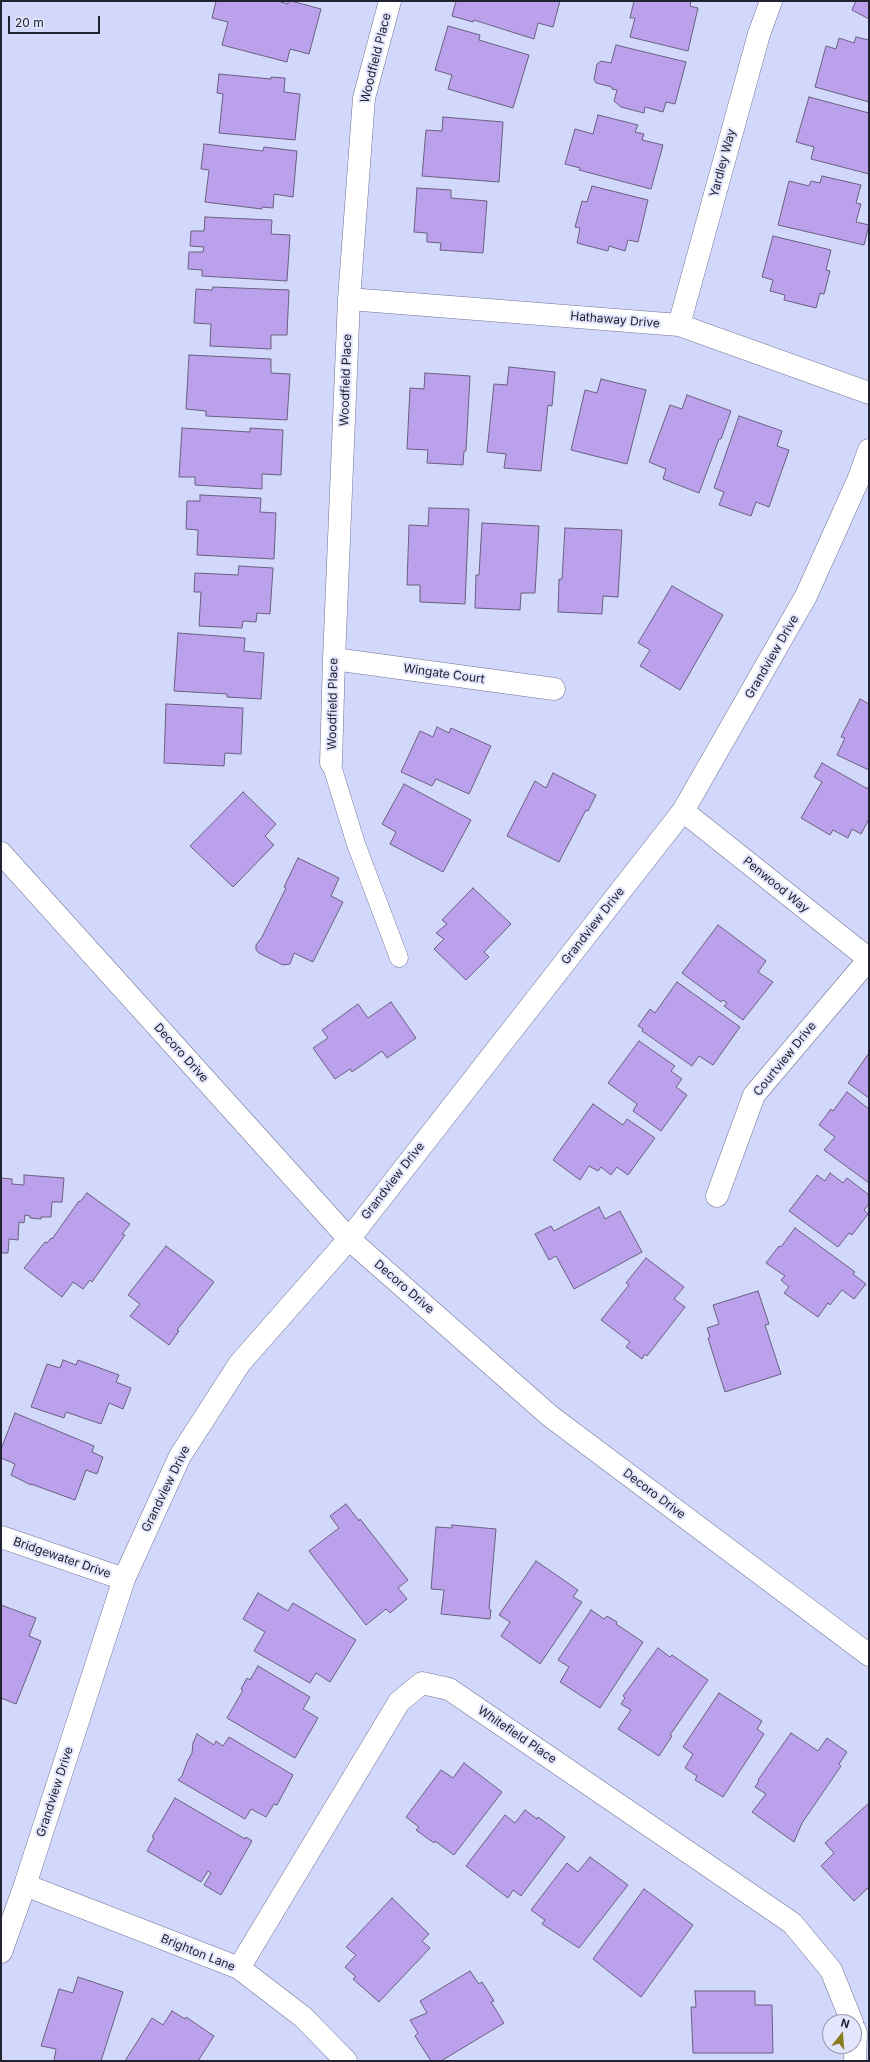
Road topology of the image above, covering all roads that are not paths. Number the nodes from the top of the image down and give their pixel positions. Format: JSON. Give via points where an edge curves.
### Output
{"nodes":[{"id":1,"x":390,"y":1,"type":"edge"},
{"id":2,"x":771,"y":1,"type":"edge"},
{"id":3,"x":349,"y":298,"type":"junction"},
{"id":4,"x":678,"y":325,"type":"junction"},
{"id":5,"x":869,"y":393,"type":"edge"},
{"id":6,"x":869,"y":450,"type":"edge"},
{"id":7,"x":334,"y":658,"type":"junction"},
{"id":8,"x":554,"y":689,"type":"dead end"},
{"id":9,"x":331,"y":763,"type":"joint"},
{"id":10,"x":683,"y":811,"type":"junction"},
{"id":11,"x":1,"y":853,"type":"edge"},
{"id":12,"x":399,"y":958,"type":"dead end"},
{"id":13,"x":869,"y":959,"type":"edge"},
{"id":14,"x":717,"y":1196,"type":"dead end"},
{"id":15,"x":349,"y":1238,"type":"junction"},
{"id":16,"x":1,"y":1537,"type":"edge"},
{"id":17,"x":124,"y":1579,"type":"junction"},
{"id":18,"x":869,"y":1656,"type":"edge"},
{"id":19,"x":25,"y":1885,"type":"junction"},
{"id":20,"x":1,"y":1952,"type":"edge"},
{"id":21,"x":239,"y":1968,"type":"junction"},
{"id":22,"x":849,"y":2014,"type":"edge"},
{"id":23,"x":346,"y":2061,"type":"edge"}],
"edges":[{"from":1,"to":3,"type":"street","name":"Woodfield Place","via":[[364,98]]},
{"from":2,"to":4,"type":"street","name":"Yardley Way","via":[[759,34]]},
{"from":3,"to":4,"type":"street","name":"Hathaway Drive"},
{"from":3,"to":7,"type":"street","name":"Woodfield Place"},
{"from":4,"to":5,"type":"street","name":"Hathaway Drive"},
{"from":6,"to":10,"type":"street","name":"Grandview Drive","via":[[806,596]]},
{"from":7,"to":8,"type":"street","name":"Wingate Court"},
{"from":7,"to":9,"type":"street","name":"Woodfield Place"},
{"from":9,"to":12,"type":"lane","via":[[356,844]]},
{"from":10,"to":13,"type":"street","name":"Penwood Way"},
{"from":10,"to":15,"type":"street","name":"Grandview Drive"},
{"from":11,"to":15,"type":"street","name":"Decoro Drive"},
{"from":13,"to":14,"type":"street","name":"Courtview Drive","via":[[754,1095]]},
{"from":15,"to":17,"type":"street","name":"Grandview Drive","via":[[240,1363],[180,1456]]},
{"from":15,"to":18,"type":"street","name":"Decoro Drive","via":[[550,1416]]},
{"from":16,"to":17,"type":"street","name":"Bridgewater Drive"},
{"from":17,"to":19,"type":"street","name":"Grandview Drive"},
{"from":19,"to":20,"type":"street","name":"Grandview Drive"},
{"from":19,"to":21,"type":"street","name":"Brighton Lane"},
{"from":21,"to":22,"type":"street","name":"Whitefield Place","via":[[399,1702],[422,1683],[449,1689],[792,1923],[831,1970]]},
{"from":21,"to":23,"type":"street","name":"Brighton Lane","via":[[303,2017]]}]}
